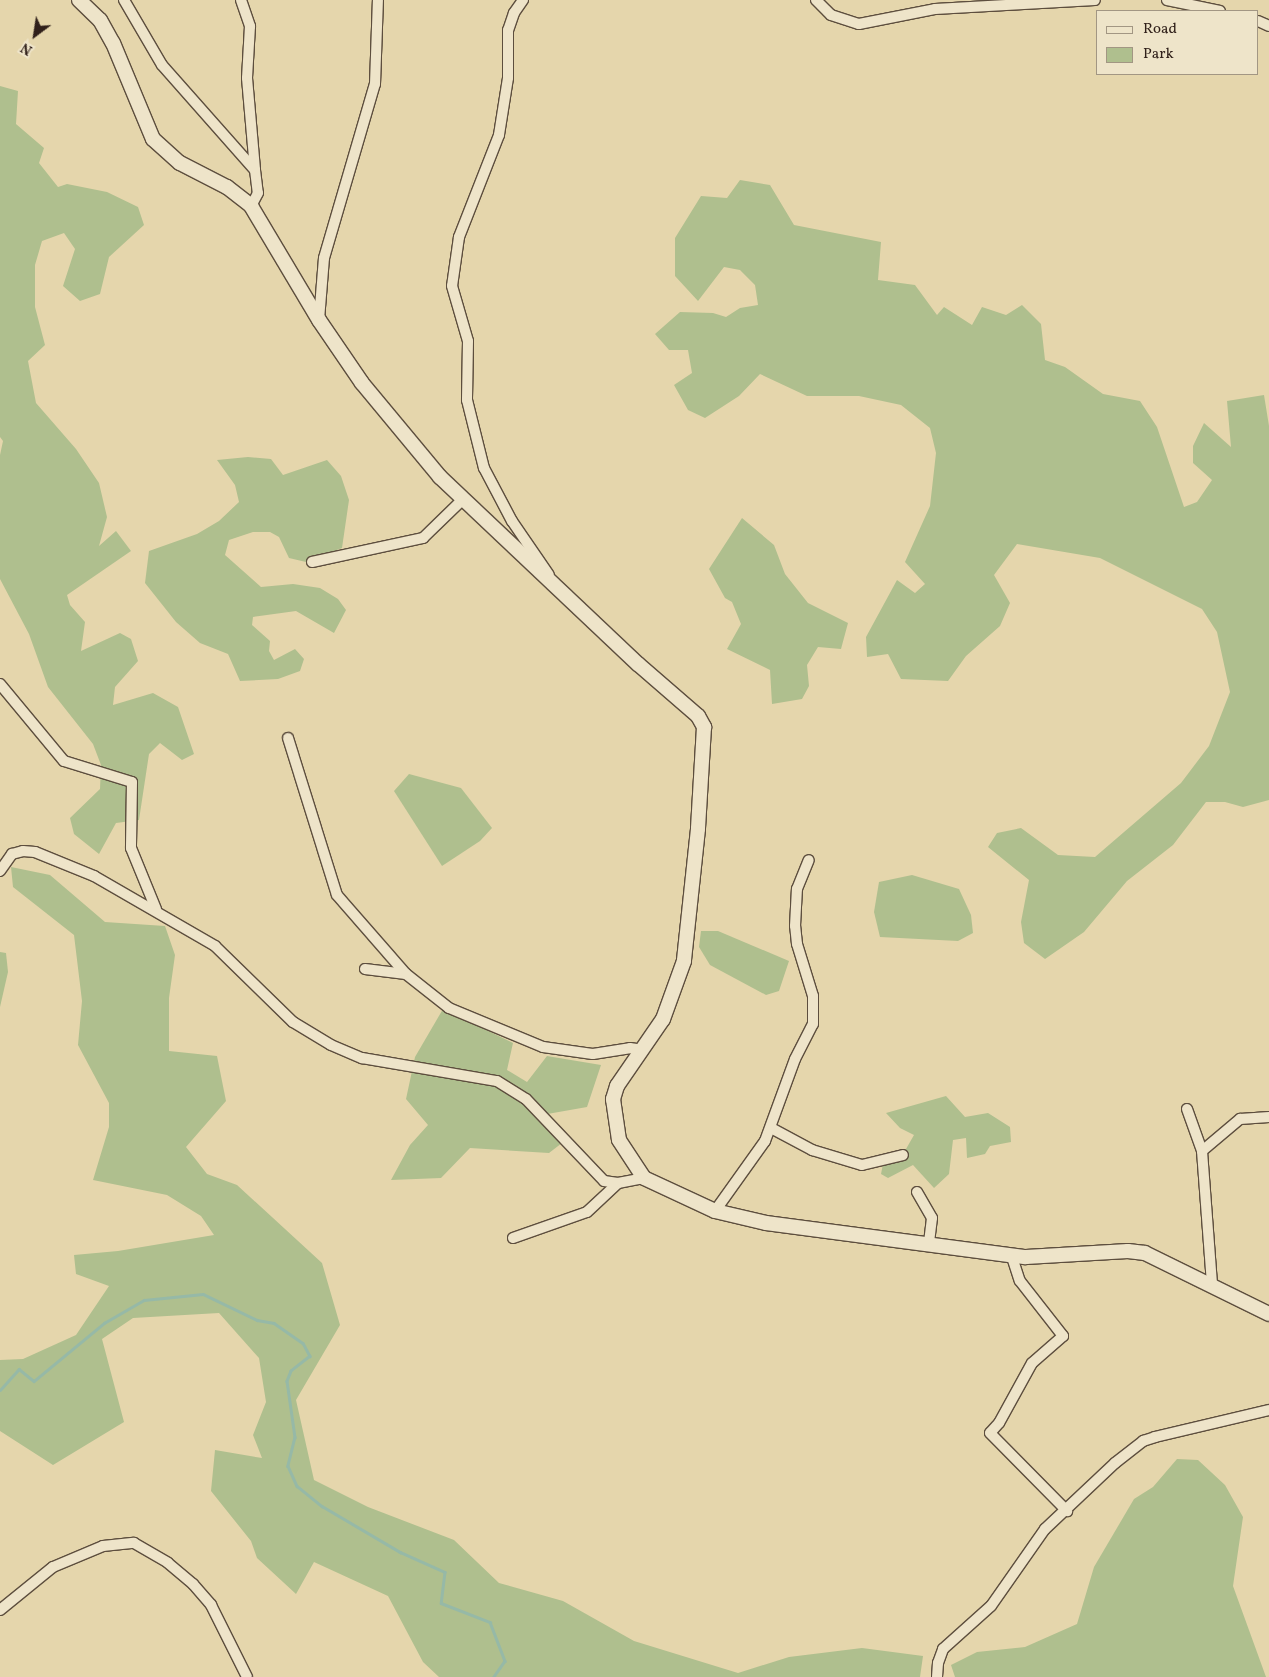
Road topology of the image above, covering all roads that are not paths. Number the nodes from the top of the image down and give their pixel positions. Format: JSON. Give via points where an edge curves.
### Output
{"nodes":[{"id":1,"x":79,"y":0,"type":"edge"},
{"id":2,"x":124,"y":0,"type":"edge"},
{"id":3,"x":241,"y":0,"type":"edge"},
{"id":4,"x":378,"y":0,"type":"edge"},
{"id":5,"x":523,"y":0,"type":"edge"},
{"id":6,"x":816,"y":0,"type":"edge"},
{"id":7,"x":1095,"y":0,"type":"edge"},
{"id":8,"x":1167,"y":0,"type":"edge"},
{"id":9,"x":1215,"y":10,"type":"edge"},
{"id":10,"x":255,"y":170,"type":"junction"},
{"id":11,"x":251,"y":206,"type":"junction"},
{"id":12,"x":319,"y":320,"type":"junction"},
{"id":13,"x":461,"y":501,"type":"junction"},
{"id":14,"x":312,"y":562,"type":"dead end"},
{"id":15,"x":554,"y":583,"type":"junction"},
{"id":16,"x":0,"y":684,"type":"edge"},
{"id":17,"x":288,"y":738,"type":"dead end"},
{"id":18,"x":809,"y":860,"type":"dead end"},
{"id":19,"x":0,"y":870,"type":"edge"},
{"id":20,"x":156,"y":909,"type":"junction"},
{"id":21,"x":365,"y":969,"type":"dead end"},
{"id":22,"x":406,"y":974,"type":"junction"},
{"id":23,"x":644,"y":1050,"type":"junction"},
{"id":24,"x":1187,"y":1109,"type":"dead end"},
{"id":25,"x":1269,"y":1116,"type":"edge"},
{"id":26,"x":771,"y":1128,"type":"junction"},
{"id":27,"x":1202,"y":1151,"type":"junction"},
{"id":28,"x":903,"y":1155,"type":"dead end"},
{"id":29,"x":644,"y":1178,"type":"junction"},
{"id":30,"x":618,"y":1183,"type":"junction"},
{"id":31,"x":917,"y":1192,"type":"dead end"},
{"id":32,"x":715,"y":1211,"type":"junction"},
{"id":33,"x":513,"y":1238,"type":"dead end"},
{"id":34,"x":928,"y":1242,"type":"junction"},
{"id":35,"x":1011,"y":1254,"type":"junction"},
{"id":36,"x":1212,"y":1285,"type":"junction"},
{"id":37,"x":1269,"y":1314,"type":"edge"},
{"id":38,"x":1269,"y":1410,"type":"edge"},
{"id":39,"x":1066,"y":1511,"type":"junction"},
{"id":40,"x":0,"y":1610,"type":"edge"},
{"id":41,"x":247,"y":1677,"type":"edge"},
{"id":42,"x":937,"y":1677,"type":"edge"}],
"edges":[{"from":1,"to":11,"type":"main road","via":[[100,20],[113,43],[152,139],[180,163],[227,187]]},
{"from":2,"to":10,"type":"street","via":[[162,64]]},
{"from":3,"to":10,"type":"street","via":[[250,26],[247,78]]},
{"from":4,"to":12,"type":"street","via":[[375,84],[324,258]]},
{"from":5,"to":15,"type":"street","via":[[508,30],[508,78],[499,134],[459,237],[452,286],[468,341],[466,400],[484,468],[512,521]]},
{"from":6,"to":7,"type":"street","via":[[831,15],[859,24],[935,9]]},
{"from":8,"to":9,"type":"street"},
{"from":10,"to":11,"type":"street","via":[[258,193]]},
{"from":11,"to":12,"type":"main road"},
{"from":12,"to":13,"type":"main road","via":[[390,418]]},
{"from":13,"to":14,"type":"street","via":[[423,538]]},
{"from":13,"to":15,"type":"main road"},
{"from":15,"to":23,"type":"main road","via":[[638,664],[698,716],[704,727],[698,829],[684,961],[672,1000]]},
{"from":16,"to":20,"type":"street","via":[[64,761],[132,782],[131,848]]},
{"from":17,"to":22,"type":"street","via":[[337,895]]},
{"from":18,"to":26,"type":"street","via":[[797,889],[795,926],[813,996],[813,1024],[795,1059]]},
{"from":19,"to":20,"type":"street","via":[[12,854],[35,852],[94,876]]},
{"from":20,"to":30,"type":"street","via":[[215,946],[281,1011],[312,1035],[362,1058],[473,1076],[513,1088],[551,1124],[594,1174]]},
{"from":21,"to":22,"type":"street"},
{"from":22,"to":23,"type":"street","via":[[449,1008],[543,1047],[593,1054],[630,1048]]},
{"from":23,"to":29,"type":"main road","via":[[617,1086],[613,1099],[619,1140]]},
{"from":24,"to":27,"type":"street"},
{"from":25,"to":27,"type":"street","via":[[1240,1119]]},
{"from":26,"to":28,"type":"street","via":[[812,1150],[862,1165]]},
{"from":26,"to":32,"type":"street","via":[[759,1152]]},
{"from":27,"to":36,"type":"street"},
{"from":29,"to":30,"type":"street"},
{"from":29,"to":32,"type":"main road"},
{"from":30,"to":33,"type":"street","via":[[587,1212]]},
{"from":31,"to":34,"type":"street","via":[[932,1218]]},
{"from":32,"to":34,"type":"main road","via":[[773,1224]]},
{"from":34,"to":35,"type":"main road"},
{"from":35,"to":36,"type":"main road","via":[[1048,1257],[1128,1251],[1168,1262]]},
{"from":35,"to":39,"type":"street","via":[[1020,1281],[1064,1336],[1032,1363],[990,1434]]},
{"from":36,"to":37,"type":"main road"},
{"from":38,"to":39,"type":"street","via":[[1143,1441],[1115,1463]]},
{"from":39,"to":42,"type":"street","via":[[1045,1529],[1032,1552],[990,1606],[943,1649]]},
{"from":40,"to":41,"type":"street","via":[[53,1567],[103,1546],[134,1543],[174,1568],[211,1605]]}]}
